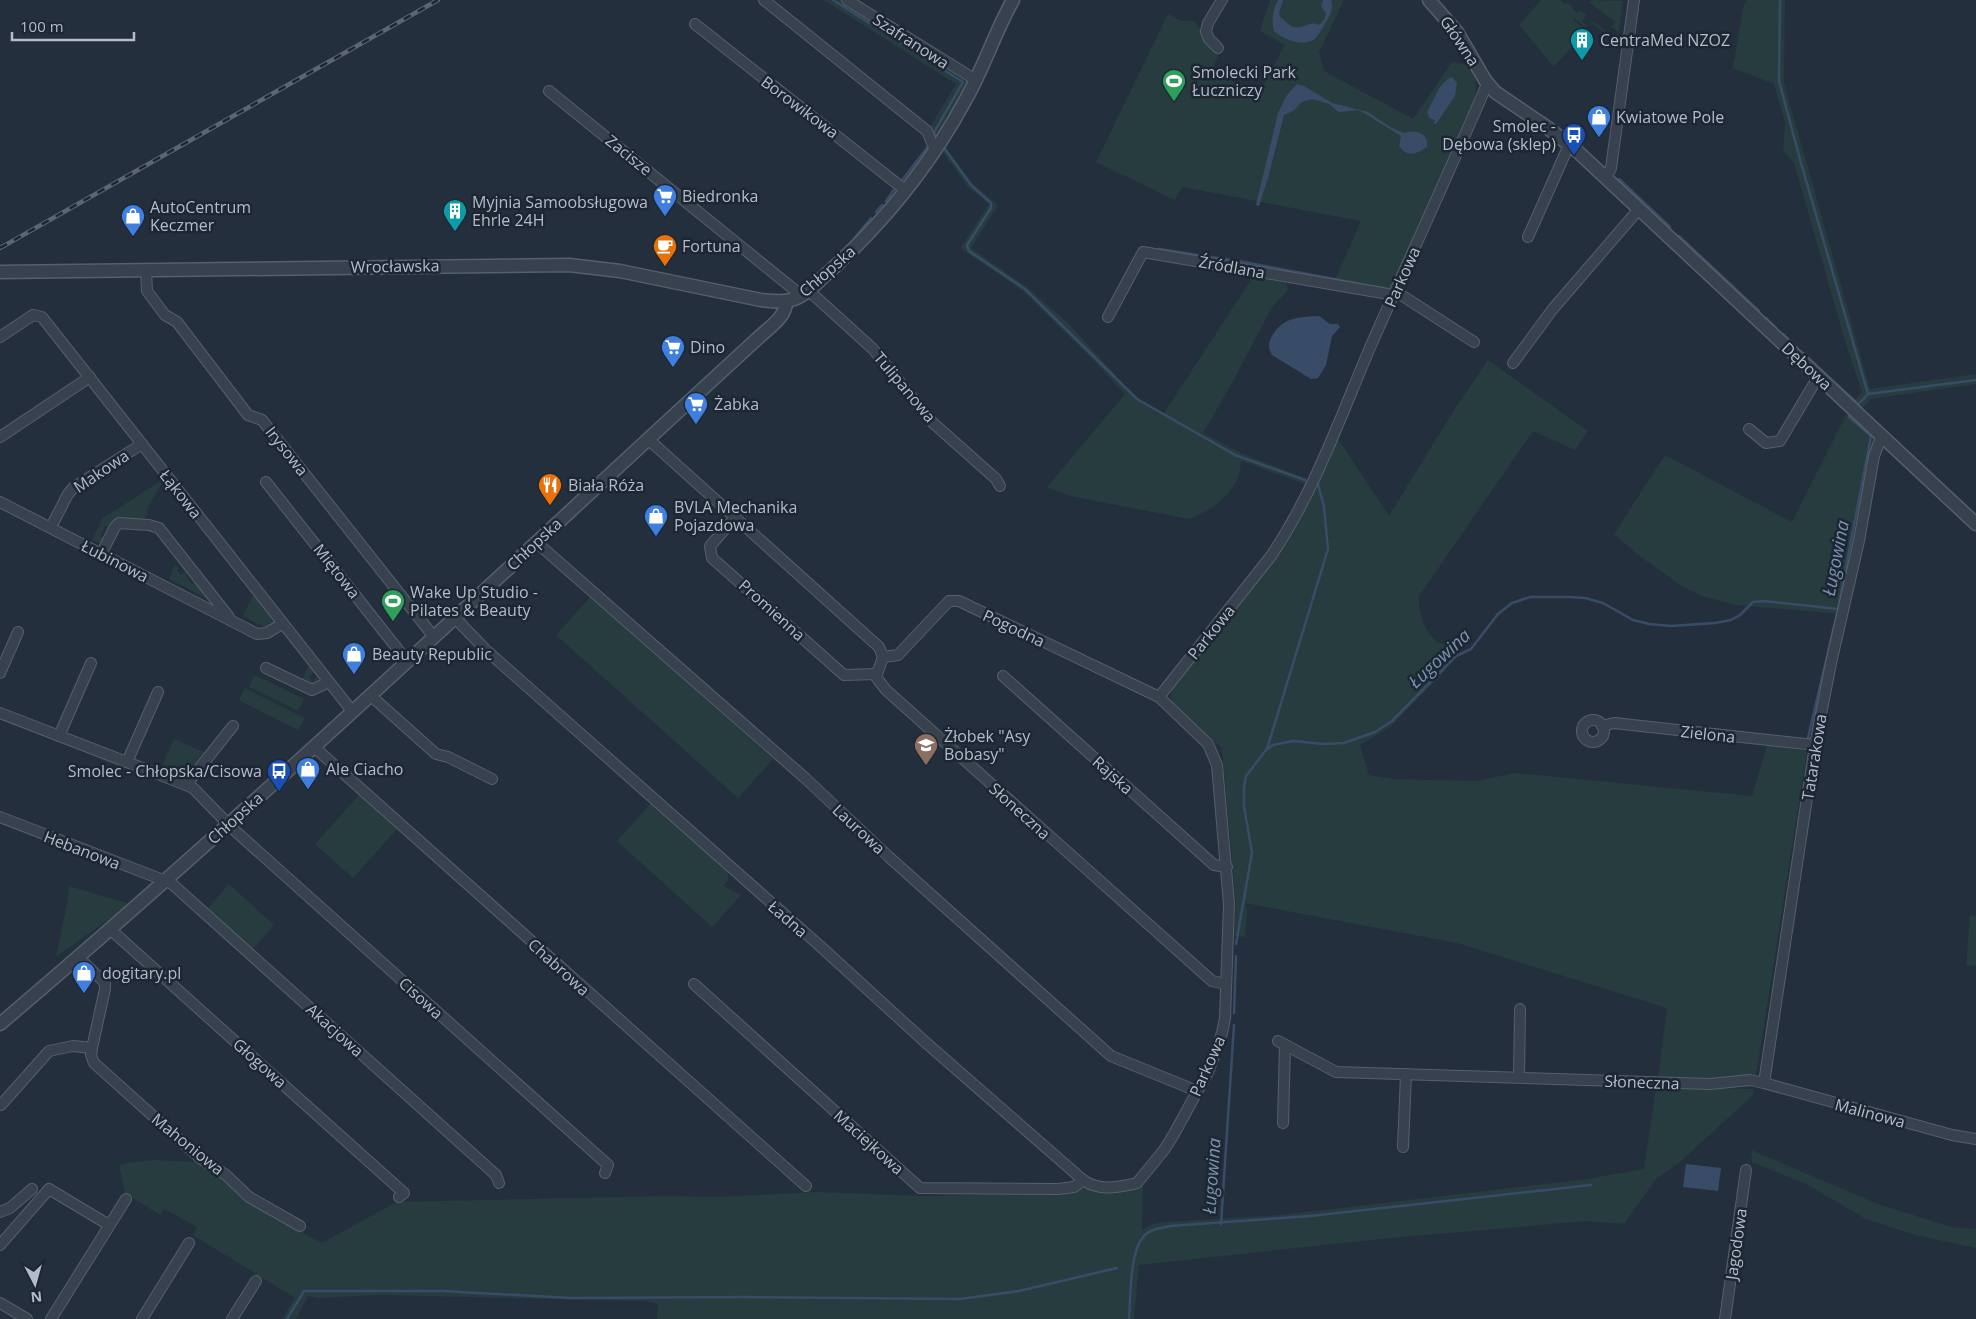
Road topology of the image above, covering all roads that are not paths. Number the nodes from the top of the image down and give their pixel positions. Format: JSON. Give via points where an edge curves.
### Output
{"nodes":[{"id":1,"x":764,"y":0,"type":"edge"},
{"id":2,"x":847,"y":0,"type":"edge"},
{"id":3,"x":1014,"y":0,"type":"edge"},
{"id":4,"x":1222,"y":0,"type":"edge"},
{"id":5,"x":1429,"y":0,"type":"edge"},
{"id":6,"x":1634,"y":0,"type":"edge"},
{"id":7,"x":695,"y":24,"type":"dead end"},
{"id":8,"x":1218,"y":48,"type":"dead end"},
{"id":9,"x":976,"y":80,"type":"junction"},
{"id":10,"x":1487,"y":84,"type":"junction"},
{"id":11,"x":549,"y":91,"type":"dead end"},
{"id":12,"x":1570,"y":145,"type":"junction"},
{"id":13,"x":935,"y":150,"type":"junction"},
{"id":14,"x":1606,"y":178,"type":"junction"},
{"id":15,"x":905,"y":190,"type":"junction"},
{"id":16,"x":1639,"y":209,"type":"junction"},
{"id":17,"x":1528,"y":238,"type":"dead end"},
{"id":18,"x":146,"y":270,"type":"junction"},
{"id":19,"x":0,"y":272,"type":"edge"},
{"id":20,"x":805,"y":293,"type":"junction"},
{"id":21,"x":1395,"y":293,"type":"junction"},
{"id":22,"x":786,"y":301,"type":"junction"},
{"id":23,"x":1108,"y":317,"type":"dead end"},
{"id":24,"x":0,"y":337,"type":"edge"},
{"id":25,"x":1474,"y":342,"type":"dead end"},
{"id":26,"x":1513,"y":363,"type":"dead end"},
{"id":27,"x":90,"y":377,"type":"junction"},
{"id":28,"x":1818,"y":377,"type":"junction"},
{"id":29,"x":1749,"y":429,"type":"dead end"},
{"id":30,"x":1882,"y":435,"type":"junction"},
{"id":31,"x":0,"y":437,"type":"edge"},
{"id":32,"x":648,"y":439,"type":"junction"},
{"id":33,"x":142,"y":444,"type":"junction"},
{"id":34,"x":266,"y":482,"type":"dead end"},
{"id":35,"x":1000,"y":486,"type":"dead end"},
{"id":36,"x":0,"y":502,"type":"edge"},
{"id":37,"x":735,"y":518,"type":"junction"},
{"id":38,"x":1976,"y":524,"type":"edge"},
{"id":39,"x":51,"y":528,"type":"junction"},
{"id":40,"x":536,"y":542,"type":"junction"},
{"id":41,"x":101,"y":554,"type":"junction"},
{"id":42,"x":454,"y":618,"type":"junction"},
{"id":43,"x":231,"y":620,"type":"junction"},
{"id":44,"x":282,"y":624,"type":"junction"},
{"id":45,"x":18,"y":632,"type":"dead end"},
{"id":46,"x":434,"y":636,"type":"junction"},
{"id":47,"x":883,"y":657,"type":"junction"},
{"id":48,"x":407,"y":661,"type":"junction"},
{"id":49,"x":91,"y":663,"type":"dead end"},
{"id":50,"x":266,"y":668,"type":"dead end"},
{"id":51,"x":0,"y":673,"type":"edge"},
{"id":52,"x":876,"y":674,"type":"junction"},
{"id":53,"x":1003,"y":676,"type":"dead end"},
{"id":54,"x":328,"y":682,"type":"junction"},
{"id":55,"x":158,"y":692,"type":"dead end"},
{"id":56,"x":370,"y":695,"type":"junction"},
{"id":57,"x":1159,"y":697,"type":"junction"},
{"id":58,"x":352,"y":711,"type":"junction"},
{"id":59,"x":0,"y":713,"type":"edge"},
{"id":60,"x":233,"y":726,"type":"dead end"},
{"id":61,"x":1602,"y":726,"type":"dead end"},
{"id":62,"x":59,"y":736,"type":"junction"},
{"id":63,"x":1815,"y":745,"type":"junction"},
{"id":64,"x":314,"y":747,"type":"junction"},
{"id":65,"x":127,"y":762,"type":"junction"},
{"id":66,"x":492,"y":779,"type":"dead end"},
{"id":67,"x":186,"y":785,"type":"junction"},
{"id":68,"x":0,"y":817,"type":"edge"},
{"id":69,"x":228,"y":824,"type":"junction"},
{"id":70,"x":1227,"y":867,"type":"junction"},
{"id":71,"x":165,"y":881,"type":"junction"},
{"id":72,"x":111,"y":930,"type":"junction"},
{"id":73,"x":78,"y":957,"type":"junction"},
{"id":74,"x":694,"y":984,"type":"dead end"},
{"id":75,"x":1226,"y":984,"type":"junction"},
{"id":76,"x":1520,"y":1009,"type":"dead end"},
{"id":77,"x":0,"y":1024,"type":"edge"},
{"id":78,"x":92,"y":1048,"type":"junction"},
{"id":79,"x":1406,"y":1074,"type":"junction"},
{"id":80,"x":1519,"y":1077,"type":"junction"},
{"id":81,"x":1764,"y":1082,"type":"junction"},
{"id":82,"x":1197,"y":1091,"type":"junction"},
{"id":83,"x":1,"y":1104,"type":"dead end"},
{"id":84,"x":1283,"y":1123,"type":"dead end"},
{"id":85,"x":1976,"y":1139,"type":"edge"},
{"id":86,"x":1403,"y":1147,"type":"dead end"},
{"id":87,"x":1746,"y":1170,"type":"dead end"},
{"id":88,"x":605,"y":1173,"type":"dead end"},
{"id":89,"x":1083,"y":1180,"type":"junction"},
{"id":90,"x":499,"y":1183,"type":"dead end"},
{"id":91,"x":1137,"y":1183,"type":"joint"},
{"id":92,"x":806,"y":1186,"type":"dead end"},
{"id":93,"x":32,"y":1189,"type":"dead end"},
{"id":94,"x":399,"y":1197,"type":"dead end"},
{"id":95,"x":126,"y":1199,"type":"dead end"},
{"id":96,"x":0,"y":1212,"type":"edge"},
{"id":97,"x":109,"y":1225,"type":"junction"},
{"id":98,"x":300,"y":1226,"type":"dead end"},
{"id":99,"x":189,"y":1243,"type":"dead end"},
{"id":100,"x":0,"y":1245,"type":"edge"},
{"id":101,"x":256,"y":1281,"type":"dead end"},
{"id":102,"x":0,"y":1303,"type":"edge"},
{"id":103,"x":26,"y":1319,"type":"edge"},
{"id":104,"x":51,"y":1319,"type":"edge"},
{"id":105,"x":142,"y":1319,"type":"edge"},
{"id":106,"x":232,"y":1319,"type":"edge"},
{"id":107,"x":1725,"y":1319,"type":"edge"}],
"edges":[{"from":1,"to":13,"type":"street","via":[[927,131]]},
{"from":2,"to":9,"type":"street","name":"Szafranowa"},
{"from":3,"to":9,"type":"street","name":"Chłopska"},
{"from":4,"to":8,"type":"street","via":[[1206,32]]},
{"from":5,"to":10,"type":"street","name":"Główna","via":[[1458,32]]},
{"from":6,"to":14,"type":"street","via":[[1612,168]]},
{"from":7,"to":15,"type":"street","name":"Borowikowa"},
{"from":9,"to":13,"type":"street","name":"Chłopska"},
{"from":10,"to":12,"type":"street","name":"Dębowa"},
{"from":10,"to":21,"type":"street","name":"Parkowa"},
{"from":11,"to":20,"type":"street","name":"Zacisze"},
{"from":12,"to":14,"type":"street","name":"Dębowa"},
{"from":12,"to":17,"type":"street"},
{"from":13,"to":15,"type":"street","name":"Chłopska"},
{"from":14,"to":16,"type":"street","name":"Dębowa"},
{"from":15,"to":20,"type":"street","name":"Chłopska","via":[[855,248]]},
{"from":16,"to":26,"type":"street","via":[[1552,310]]},
{"from":16,"to":28,"type":"street","name":"Dębowa"},
{"from":18,"to":19,"type":"street","name":"Wrocławska"},
{"from":18,"to":22,"type":"street","name":"Wrocławska","via":[[578,266],[625,272],[760,300]]},
{"from":18,"to":46,"type":"street","name":"Irysowa","via":[[147,291],[165,315],[177,322],[248,415],[262,420]]},
{"from":20,"to":22,"type":"street","name":"Chłopska"},
{"from":20,"to":35,"type":"street","name":"Tulipanowa","via":[[873,349],[932,422]]},
{"from":21,"to":23,"type":"street","name":"Źródlana","via":[[1143,252]]},
{"from":21,"to":25,"type":"street"},
{"from":21,"to":57,"type":"street","name":"Parkowa","via":[[1325,455],[1283,538]]},
{"from":22,"to":32,"type":"street","name":"Chłopska","via":[[780,317]]},
{"from":24,"to":27,"type":"street","name":"Łąkowa","via":[[36,314],[42,317]]},
{"from":27,"to":31,"type":"street"},
{"from":27,"to":33,"type":"street","name":"Łąkowa"},
{"from":28,"to":29,"type":"street","via":[[1780,441],[1766,443]]},
{"from":28,"to":30,"type":"street","name":"Dębowa"},
{"from":30,"to":38,"type":"street","name":"Dębowa"},
{"from":30,"to":63,"type":"street","name":"Tatarakowa","via":[[1874,456]]},
{"from":32,"to":37,"type":"street"},
{"from":32,"to":40,"type":"street","name":"Chłopska"},
{"from":33,"to":39,"type":"street","name":"Makowa","via":[[74,487]]},
{"from":33,"to":44,"type":"street","name":"Łąkowa"},
{"from":34,"to":48,"type":"street","name":"Miętowa"},
{"from":36,"to":39,"type":"street","name":"Łubinowa"},
{"from":37,"to":47,"type":"street","via":[[858,626],[879,647]]},
{"from":37,"to":52,"type":"street","name":"Promienna","via":[[710,546],[712,558],[844,675]]},
{"from":39,"to":41,"type":"street","name":"Łubinowa"},
{"from":40,"to":42,"type":"street","name":"Chłopska"},
{"from":40,"to":82,"type":"street","name":"Laurowa","via":[[804,778],[1111,1056]]},
{"from":41,"to":43,"type":"street","name":"Łubinowa"},
{"from":41,"to":43,"type":"street","name":"Łubinowa","via":[[117,525],[159,528]]},
{"from":42,"to":46,"type":"street","name":"Chłopska"},
{"from":42,"to":89,"type":"street","name":"Ładna","via":[[924,1042]]},
{"from":43,"to":44,"type":"street","name":"Łubinowa","via":[[261,635]]},
{"from":44,"to":54,"type":"street","name":"Łąkowa"},
{"from":45,"to":51,"type":"street"},
{"from":46,"to":48,"type":"street","name":"Chłopska"},
{"from":47,"to":52,"type":"street"},
{"from":47,"to":57,"type":"street","name":"Pogodna","via":[[898,655],[949,601],[954,600]]},
{"from":48,"to":56,"type":"street","name":"Chłopska"},
{"from":49,"to":62,"type":"street"},
{"from":50,"to":54,"type":"street","via":[[312,690]]},
{"from":52,"to":75,"type":"street","name":"Słoneczna","via":[[886,690],[1047,835],[1212,981]]},
{"from":53,"to":70,"type":"street","name":"Rajska","via":[[1214,865]]},
{"from":54,"to":58,"type":"street","name":"Łąkowa"},
{"from":55,"to":65,"type":"street"},
{"from":56,"to":58,"type":"street","name":"Chłopska"},
{"from":56,"to":66,"type":"street","via":[[436,754]]},
{"from":57,"to":70,"type":"street","name":"Parkowa","via":[[1208,744],[1213,754],[1217,765]]},
{"from":58,"to":64,"type":"street","name":"Chłopska"},
{"from":59,"to":62,"type":"street"},
{"from":60,"to":67,"type":"street"},
{"from":61,"to":63,"type":"street","name":"Zielona","via":[[1614,723]]},
{"from":62,"to":65,"type":"street"},
{"from":63,"to":81,"type":"street","name":"Tatarakowa"},
{"from":64,"to":69,"type":"street","name":"Chłopska"},
{"from":64,"to":92,"type":"street","name":"Chabrowa"},
{"from":65,"to":67,"type":"street"},
{"from":67,"to":69,"type":"street","via":[[193,788]]},
{"from":68,"to":71,"type":"street","name":"Hebanowa"},
{"from":69,"to":71,"type":"street","name":"Chłopska"},
{"from":69,"to":88,"type":"street","name":"Cisowa","via":[[608,1165]]},
{"from":70,"to":75,"type":"street","name":"Parkowa"},
{"from":71,"to":72,"type":"street","name":"Chłopska"},
{"from":71,"to":90,"type":"street","name":"Akacjowa","via":[[489,1168]]},
{"from":72,"to":73,"type":"street","name":"Chłopska"},
{"from":72,"to":94,"type":"street","name":"Głogowa","via":[[404,1193]]},
{"from":73,"to":77,"type":"street","name":"Chłopska"},
{"from":73,"to":78,"type":"street","via":[[105,983]]},
{"from":74,"to":89,"type":"street","name":"Maciejkowa","via":[[920,1188],[1058,1189],[1074,1187]]},
{"from":75,"to":82,"type":"street","name":"Parkowa","via":[[1222,1033],[1209,1070]]},
{"from":76,"to":80,"type":"street"},
{"from":78,"to":83,"type":"street","via":[[73,1046],[50,1051]]},
{"from":78,"to":98,"type":"street","name":"Mahoniowa","via":[[94,1063],[200,1158],[226,1175],[249,1197]]},
{"from":79,"to":80,"type":"street","name":"Słoneczna"},
{"from":79,"to":84,"type":"street","name":"Słoneczna","via":[[1336,1072],[1282,1043]]},
{"from":79,"to":86,"type":"street"},
{"from":80,"to":81,"type":"street","name":"Słoneczna","via":[[1710,1084],[1750,1080]]},
{"from":81,"to":85,"type":"street","name":"Malinowa","via":[[1862,1111]]},
{"from":82,"to":91,"type":"street","name":"Parkowa","via":[[1164,1150]]},
{"from":87,"to":107,"type":"street","name":"Jagodowa"},
{"from":89,"to":91,"type":"street","name":"Ładna","via":[[1103,1188]]},
{"from":93,"to":96,"type":"street","via":[[10,1208]]},
{"from":95,"to":97,"type":"street"},
{"from":97,"to":100,"type":"street","via":[[49,1189]]},
{"from":97,"to":104,"type":"street"},
{"from":99,"to":105,"type":"street"},
{"from":101,"to":106,"type":"street"},
{"from":102,"to":103,"type":"street"}]}
